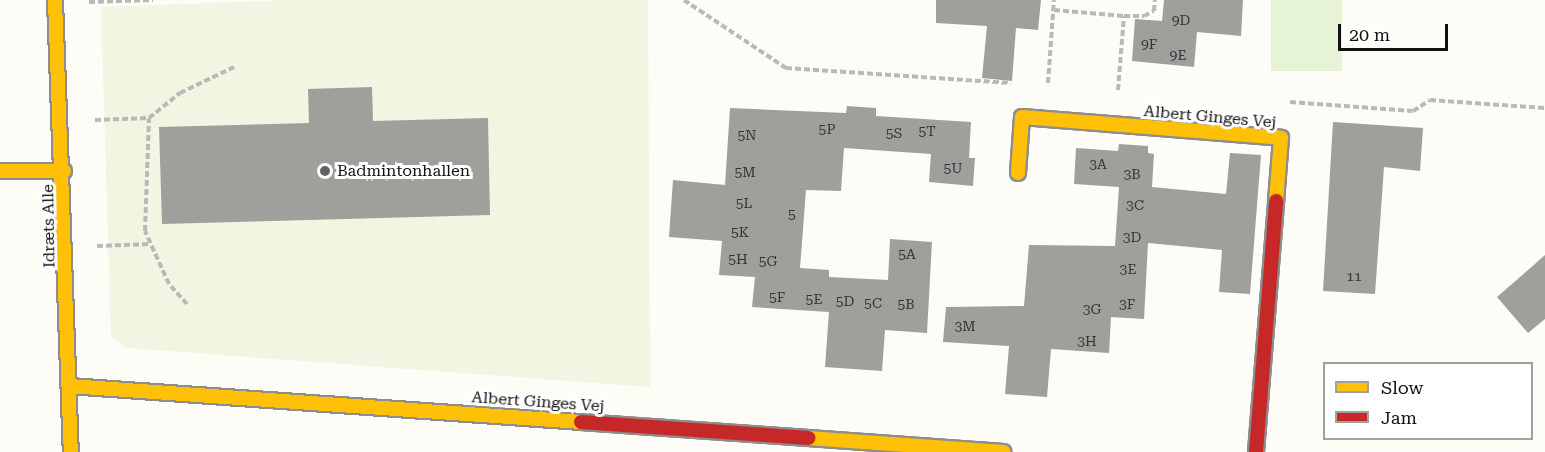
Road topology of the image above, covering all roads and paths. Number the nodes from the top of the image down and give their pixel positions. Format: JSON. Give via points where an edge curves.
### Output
{"nodes":[{"id":1,"x":153,"y":0,"type":"edge"},
{"id":2,"x":684,"y":0,"type":"edge"},
{"id":3,"x":1054,"y":0,"type":"edge"},
{"id":4,"x":1155,"y":0,"type":"edge"},
{"id":5,"x":55,"y":2,"type":"edge"},
{"id":6,"x":1054,"y":10,"type":"junction"},
{"id":7,"x":1124,"y":16,"type":"junction"},
{"id":8,"x":237,"y":66,"type":"dead end"},
{"id":9,"x":1012,"y":83,"type":"dead end"},
{"id":10,"x":1036,"y":85,"type":"dead end"},
{"id":11,"x":1048,"y":86,"type":"junction"},
{"id":12,"x":1059,"y":86,"type":"dead end"},
{"id":13,"x":1106,"y":90,"type":"dead end"},
{"id":14,"x":1118,"y":90,"type":"junction"},
{"id":15,"x":1130,"y":91,"type":"dead end"},
{"id":16,"x":1283,"y":102,"type":"dead end"},
{"id":17,"x":1545,"y":108,"type":"edge"},
{"id":18,"x":148,"y":118,"type":"junction"},
{"id":19,"x":62,"y":121,"type":"junction"},
{"id":20,"x":0,"y":171,"type":"edge"},
{"id":21,"x":64,"y":171,"type":"junction"},
{"id":22,"x":1018,"y":173,"type":"dead end"},
{"id":23,"x":150,"y":244,"type":"junction"},
{"id":24,"x":66,"y":247,"type":"junction"},
{"id":25,"x":187,"y":304,"type":"dead end"},
{"id":26,"x":69,"y":386,"type":"junction"},
{"id":27,"x":71,"y":452,"type":"edge"},
{"id":28,"x":1004,"y":452,"type":"edge"},
{"id":29,"x":1256,"y":452,"type":"edge"}],
"edges":[{"from":1,"to":5,"type":"path"},
{"from":2,"to":9,"type":"path","via":[[786,68]]},
{"from":3,"to":6,"type":"path"},
{"from":4,"to":7,"type":"path","via":[[1154,11]]},
{"from":5,"to":19,"type":"street","name":"Idræts Alle"},
{"from":6,"to":7,"type":"path"},
{"from":6,"to":11,"type":"path"},
{"from":7,"to":14,"type":"path"},
{"from":8,"to":18,"type":"path","via":[[180,93]]},
{"from":10,"to":11,"type":"path"},
{"from":11,"to":12,"type":"path"},
{"from":13,"to":14,"type":"path"},
{"from":14,"to":15,"type":"path"},
{"from":16,"to":17,"type":"path","via":[[1413,111],[1430,100]]},
{"from":18,"to":19,"type":"path"},
{"from":18,"to":23,"type":"path","via":[[145,231]]},
{"from":19,"to":21,"type":"street","name":"Idræts Alle"},
{"from":20,"to":21,"type":"street"},
{"from":21,"to":24,"type":"street","name":"Idræts Alle"},
{"from":22,"to":29,"type":"street","name":"Albert Ginges Vej","via":[[1022,117],[1281,138]]},
{"from":23,"to":24,"type":"path"},
{"from":23,"to":25,"type":"path","via":[[169,284]]},
{"from":24,"to":26,"type":"street","name":"Idræts Alle"},
{"from":26,"to":27,"type":"street","name":"Idræts Alle"},
{"from":26,"to":28,"type":"street","name":"Albert Ginges Vej"}]}
